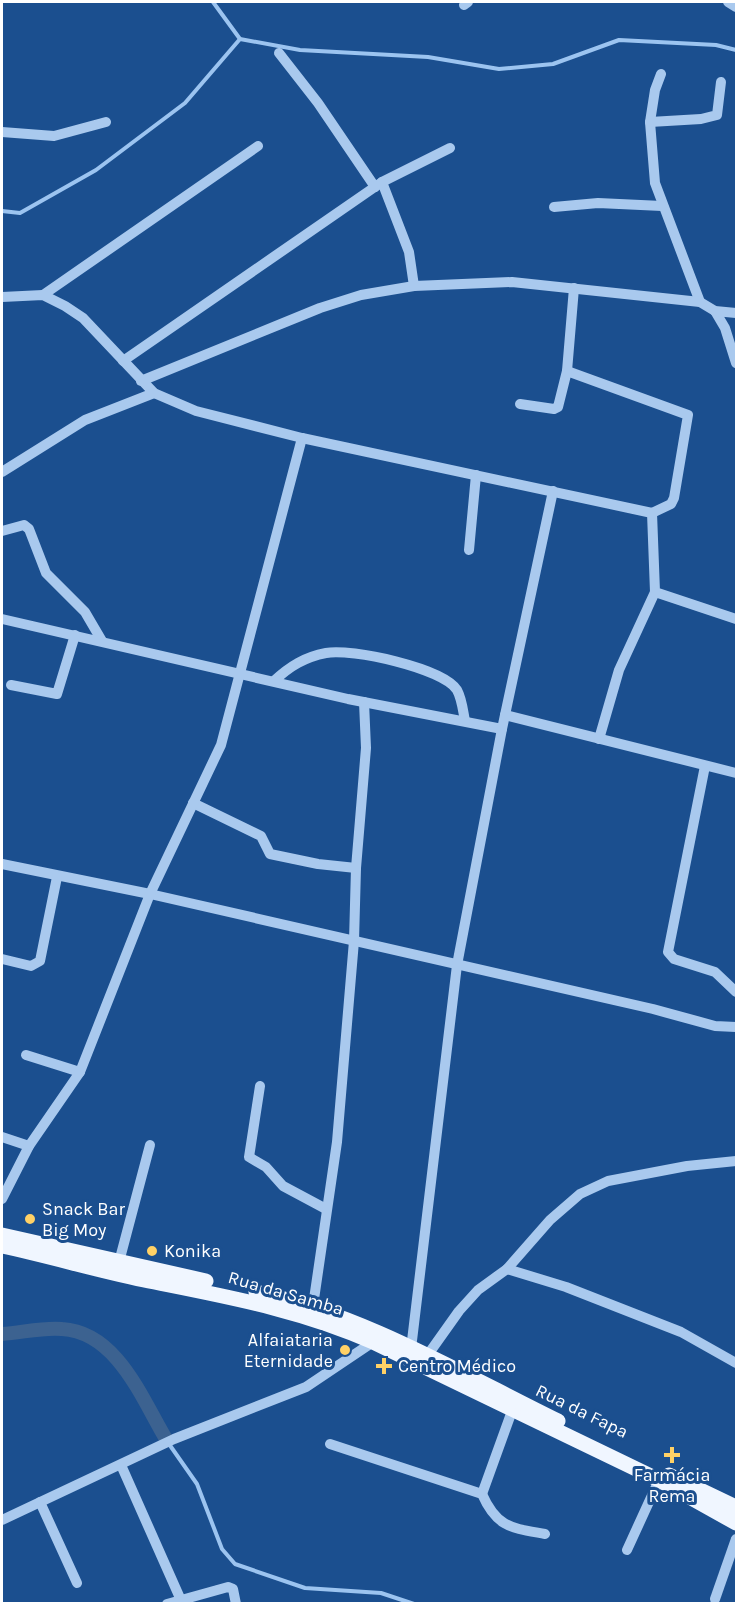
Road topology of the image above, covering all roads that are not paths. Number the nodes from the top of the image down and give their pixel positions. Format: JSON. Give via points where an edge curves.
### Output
{"nodes":[{"id":1,"x":728,"y":2,"type":"edge"},
{"id":2,"x":736,"y":7,"type":"edge"},
{"id":3,"x":279,"y":53,"type":"dead end"},
{"id":4,"x":661,"y":74,"type":"dead end"},
{"id":5,"x":721,"y":82,"type":"dead end"},
{"id":6,"x":106,"y":122,"type":"dead end"},
{"id":7,"x":650,"y":122,"type":"junction"},
{"id":8,"x":2,"y":132,"type":"edge"},
{"id":9,"x":258,"y":146,"type":"dead end"},
{"id":10,"x":450,"y":148,"type":"dead end"},
{"id":11,"x":378,"y":185,"type":"junction"},
{"id":12,"x":662,"y":206,"type":"junction"},
{"id":13,"x":554,"y":207,"type":"dead end"},
{"id":14,"x":414,"y":286,"type":"junction"},
{"id":15,"x":574,"y":288,"type":"junction"},
{"id":16,"x":43,"y":295,"type":"junction"},
{"id":17,"x":2,"y":297,"type":"edge"},
{"id":18,"x":700,"y":302,"type":"junction"},
{"id":19,"x":715,"y":311,"type":"junction"},
{"id":20,"x":736,"y":313,"type":"edge"},
{"id":21,"x":123,"y":361,"type":"junction"},
{"id":22,"x":736,"y":363,"type":"edge"},
{"id":23,"x":567,"y":371,"type":"junction"},
{"id":24,"x":141,"y":381,"type":"junction"},
{"id":25,"x":154,"y":393,"type":"junction"},
{"id":26,"x":520,"y":404,"type":"dead end"},
{"id":27,"x":302,"y":438,"type":"junction"},
{"id":28,"x":2,"y":472,"type":"edge"},
{"id":29,"x":476,"y":475,"type":"junction"},
{"id":30,"x":553,"y":491,"type":"junction"},
{"id":31,"x":652,"y":513,"type":"junction"},
{"id":32,"x":2,"y":531,"type":"edge"},
{"id":33,"x":469,"y":550,"type":"dead end"},
{"id":34,"x":655,"y":592,"type":"junction"},
{"id":35,"x":2,"y":619,"type":"edge"},
{"id":36,"x":736,"y":619,"type":"edge"},
{"id":37,"x":75,"y":635,"type":"junction"},
{"id":38,"x":102,"y":641,"type":"junction"},
{"id":39,"x":240,"y":673,"type":"junction"},
{"id":40,"x":274,"y":681,"type":"junction"},
{"id":41,"x":11,"y":685,"type":"dead end"},
{"id":42,"x":364,"y":702,"type":"junction"},
{"id":43,"x":505,"y":715,"type":"junction"},
{"id":44,"x":465,"y":721,"type":"junction"},
{"id":45,"x":502,"y":729,"type":"junction"},
{"id":46,"x":599,"y":739,"type":"junction"},
{"id":47,"x":705,"y":766,"type":"junction"},
{"id":48,"x":736,"y":773,"type":"edge"},
{"id":49,"x":193,"y":803,"type":"junction"},
{"id":50,"x":2,"y":864,"type":"edge"},
{"id":51,"x":356,"y":868,"type":"junction"},
{"id":52,"x":57,"y":877,"type":"junction"},
{"id":53,"x":150,"y":894,"type":"junction"},
{"id":54,"x":354,"y":941,"type":"junction"},
{"id":55,"x":2,"y":959,"type":"edge"},
{"id":56,"x":457,"y":965,"type":"junction"},
{"id":57,"x":736,"y":992,"type":"edge"},
{"id":58,"x":736,"y":1027,"type":"edge"},
{"id":59,"x":26,"y":1055,"type":"dead end"},
{"id":60,"x":80,"y":1072,"type":"junction"},
{"id":61,"x":260,"y":1086,"type":"dead end"},
{"id":62,"x":2,"y":1137,"type":"edge"},
{"id":63,"x":150,"y":1145,"type":"dead end"},
{"id":64,"x":29,"y":1146,"type":"junction"},
{"id":65,"x":736,"y":1161,"type":"edge"},
{"id":66,"x":2,"y":1199,"type":"edge"},
{"id":67,"x":326,"y":1209,"type":"junction"},
{"id":68,"x":2,"y":1235,"type":"edge"},
{"id":69,"x":2,"y":1246,"type":"edge"},
{"id":70,"x":119,"y":1263,"type":"junction"},
{"id":71,"x":507,"y":1269,"type":"junction"},
{"id":72,"x":313,"y":1306,"type":"junction"},
{"id":73,"x":373,"y":1342,"type":"junction"},
{"id":74,"x":411,"y":1349,"type":"junction"},
{"id":75,"x":427,"y":1356,"type":"junction"},
{"id":76,"x":736,"y":1363,"type":"edge"},
{"id":77,"x":512,"y":1411,"type":"junction"},
{"id":78,"x":330,"y":1444,"type":"dead end"},
{"id":79,"x":121,"y":1465,"type":"junction"},
{"id":80,"x":659,"y":1480,"type":"junction"},
{"id":81,"x":482,"y":1494,"type":"junction"},
{"id":82,"x":40,"y":1502,"type":"junction"},
{"id":83,"x":736,"y":1507,"type":"edge"},
{"id":84,"x":2,"y":1520,"type":"edge"},
{"id":85,"x":736,"y":1523,"type":"edge"},
{"id":86,"x":545,"y":1534,"type":"dead end"},
{"id":87,"x":736,"y":1539,"type":"edge"},
{"id":88,"x":627,"y":1550,"type":"dead end"},
{"id":89,"x":77,"y":1583,"type":"dead end"},
{"id":90,"x":715,"y":1599,"type":"dead end"},
{"id":91,"x":180,"y":1601,"type":"edge"},
{"id":92,"x":167,"y":1604,"type":"edge"},
{"id":93,"x":236,"y":1604,"type":"edge"}],
"edges":[{"from":1,"to":2,"type":"street"},
{"from":3,"to":11,"type":"street"},
{"from":4,"to":7,"type":"street"},
{"from":5,"to":7,"type":"street","via":[[717,115]]},
{"from":6,"to":8,"type":"street","via":[[54,136]]},
{"from":7,"to":12,"type":"street","via":[[653,171]]},
{"from":9,"to":16,"type":"street"},
{"from":10,"to":11,"type":"street"},
{"from":11,"to":14,"type":"street","via":[[409,252]]},
{"from":11,"to":21,"type":"street"},
{"from":12,"to":13,"type":"street","via":[[598,203]]},
{"from":12,"to":18,"type":"street"},
{"from":14,"to":15,"type":"street","via":[[512,282]]},
{"from":14,"to":24,"type":"street","via":[[361,295],[320,308]]},
{"from":15,"to":18,"type":"street"},
{"from":15,"to":23,"type":"street"},
{"from":16,"to":17,"type":"street"},
{"from":16,"to":21,"type":"street","via":[[83,318]]},
{"from":18,"to":19,"type":"street"},
{"from":19,"to":20,"type":"street"},
{"from":19,"to":22,"type":"street"},
{"from":21,"to":24,"type":"street"},
{"from":23,"to":26,"type":"street","via":[[557,409]]},
{"from":23,"to":31,"type":"street","via":[[687,415],[674,498],[671,504]]},
{"from":24,"to":25,"type":"street"},
{"from":25,"to":27,"type":"street","via":[[196,411]]},
{"from":25,"to":28,"type":"street","via":[[85,420]]},
{"from":27,"to":29,"type":"street"},
{"from":27,"to":39,"type":"street"},
{"from":29,"to":30,"type":"street"},
{"from":29,"to":33,"type":"street"},
{"from":30,"to":31,"type":"street"},
{"from":30,"to":43,"type":"street"},
{"from":31,"to":34,"type":"street"},
{"from":32,"to":38,"type":"street","via":[[24,525],[30,529],[46,573],[85,612]]},
{"from":34,"to":36,"type":"street"},
{"from":34,"to":46,"type":"street","via":[[620,670]]},
{"from":35,"to":37,"type":"street"},
{"from":37,"to":38,"type":"street"},
{"from":37,"to":41,"type":"street","via":[[57,694]]},
{"from":38,"to":39,"type":"street"},
{"from":39,"to":40,"type":"street"},
{"from":39,"to":49,"type":"street","via":[[221,745]]},
{"from":40,"to":42,"type":"street"},
{"from":40,"to":44,"type":"street","via":[[295,664],[327,653],[370,655],[449,681],[457,690]]},
{"from":42,"to":44,"type":"street"},
{"from":42,"to":51,"type":"street","via":[[366,748]]},
{"from":43,"to":45,"type":"street"},
{"from":43,"to":46,"type":"street"},
{"from":44,"to":45,"type":"street"},
{"from":45,"to":56,"type":"street"},
{"from":46,"to":47,"type":"street"},
{"from":47,"to":48,"type":"street"},
{"from":47,"to":57,"type":"street","via":[[668,952],[674,959],[715,972]]},
{"from":49,"to":51,"type":"street","via":[[261,836],[270,854]]},
{"from":49,"to":53,"type":"street"},
{"from":50,"to":52,"type":"street"},
{"from":51,"to":54,"type":"street"},
{"from":52,"to":53,"type":"street"},
{"from":52,"to":55,"type":"street","via":[[40,961],[31,966]]},
{"from":53,"to":54,"type":"street"},
{"from":53,"to":60,"type":"street"},
{"from":54,"to":56,"type":"street"},
{"from":54,"to":67,"type":"street","via":[[337,1142]]},
{"from":56,"to":58,"type":"street","via":[[715,1026]]},
{"from":56,"to":74,"type":"street"},
{"from":59,"to":60,"type":"street"},
{"from":60,"to":64,"type":"street"},
{"from":61,"to":67,"type":"street","via":[[249,1157],[266,1167],[283,1186]]},
{"from":62,"to":64,"type":"street"},
{"from":63,"to":70,"type":"street"},
{"from":64,"to":66,"type":"street"},
{"from":65,"to":71,"type":"street","via":[[608,1181],[592,1187],[550,1220]]},
{"from":67,"to":72,"type":"street"},
{"from":68,"to":70,"type":"main road","name":"Rua da Samba"},
{"from":69,"to":73,"type":"main road","name":"Rua da Samba","via":[[259,1302],[325,1321]]},
{"from":70,"to":72,"type":"main road","name":"Rua da Samba"},
{"from":71,"to":75,"type":"street","via":[[478,1290]]},
{"from":71,"to":76,"type":"street","via":[[681,1332]]},
{"from":72,"to":74,"type":"main road","name":"Rua da Fapa"},
{"from":73,"to":77,"type":"main road","name":"Rua da Samba"},
{"from":73,"to":79,"type":"street","via":[[306,1387],[174,1439]]},
{"from":74,"to":75,"type":"main road","name":"Rua da Fapa"},
{"from":75,"to":83,"type":"main road","name":"Rua da Fapa"},
{"from":77,"to":80,"type":"main road","name":"Rua da Samba"},
{"from":77,"to":81,"type":"street"},
{"from":78,"to":81,"type":"street"},
{"from":79,"to":82,"type":"street"},
{"from":79,"to":91,"type":"street"},
{"from":80,"to":85,"type":"main road","name":"Rua da Samba"},
{"from":80,"to":88,"type":"street"},
{"from":81,"to":86,"type":"street","via":[[489,1509],[510,1528]]},
{"from":82,"to":84,"type":"street"},
{"from":82,"to":89,"type":"street"},
{"from":87,"to":90,"type":"street"},
{"from":91,"to":92,"type":"street"},
{"from":91,"to":93,"type":"street","via":[[228,1587],[233,1589]]}]}
